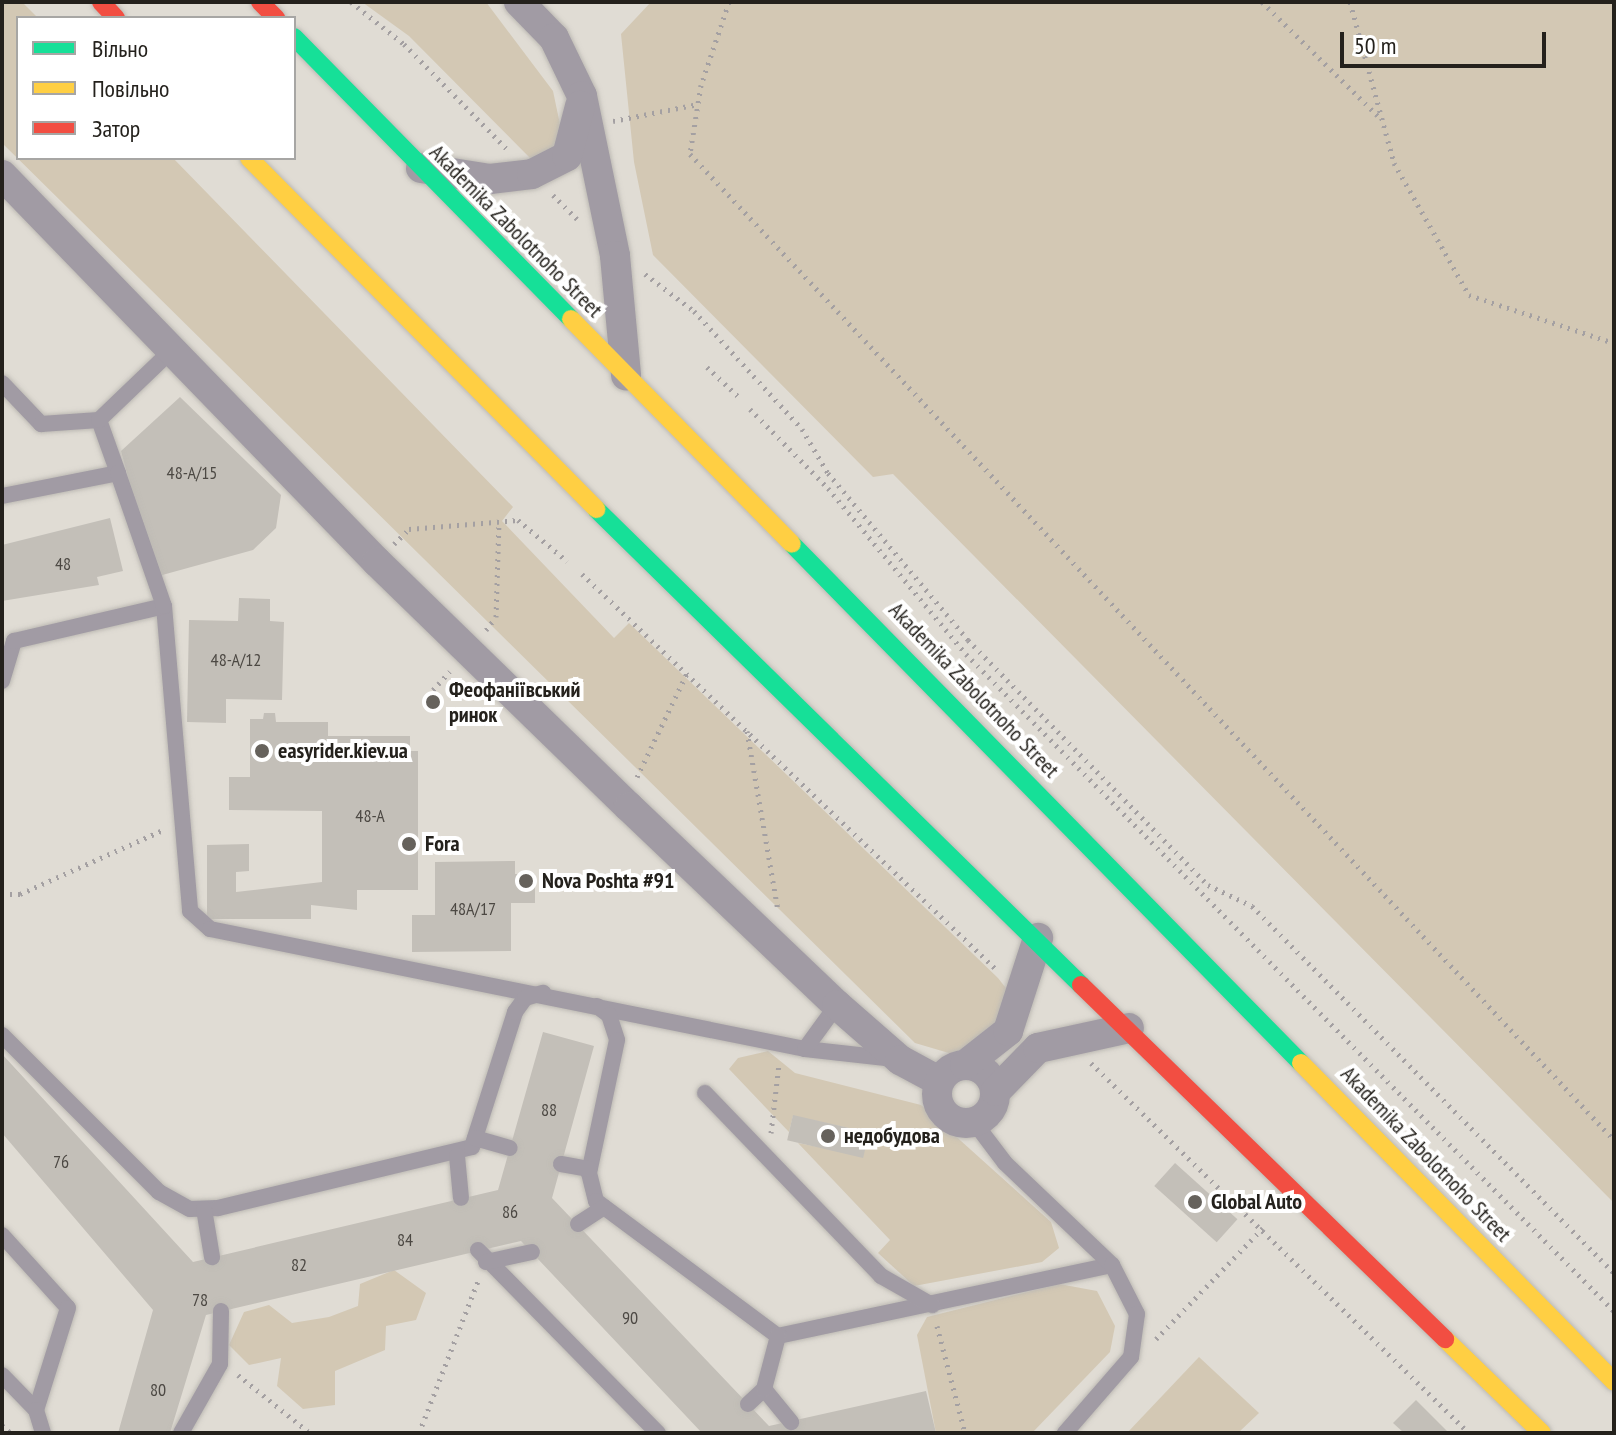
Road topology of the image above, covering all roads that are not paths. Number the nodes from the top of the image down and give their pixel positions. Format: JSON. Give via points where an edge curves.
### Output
{"nodes":[{"id":1,"x":519,"y":2,"type":"edge"},
{"id":2,"x":296,"y":39,"type":"edge"},
{"id":3,"x":582,"y":96,"type":"junction"},
{"id":4,"x":251,"y":160,"type":"edge"},
{"id":5,"x":419,"y":167,"type":"junction"},
{"id":6,"x":2,"y":175,"type":"edge"},
{"id":7,"x":171,"y":351,"type":"junction"},
{"id":8,"x":626,"y":375,"type":"junction"},
{"id":9,"x":2,"y":383,"type":"edge"},
{"id":10,"x":99,"y":420,"type":"junction"},
{"id":11,"x":118,"y":473,"type":"junction"},
{"id":12,"x":2,"y":496,"type":"edge"},
{"id":13,"x":164,"y":606,"type":"junction"},
{"id":14,"x":2,"y":681,"type":"edge"},
{"id":15,"x":1038,"y":938,"type":"junction"},
{"id":16,"x":545,"y":993,"type":"junction"},
{"id":17,"x":592,"y":1003,"type":"junction"},
{"id":18,"x":837,"y":1005,"type":"junction"},
{"id":19,"x":1129,"y":1028,"type":"junction"},
{"id":20,"x":2,"y":1035,"type":"edge"},
{"id":21,"x":805,"y":1049,"type":"junction"},
{"id":22,"x":900,"y":1060,"type":"junction"},
{"id":23,"x":965,"y":1065,"type":"junction"},
{"id":24,"x":939,"y":1081,"type":"junction"},
{"id":25,"x":996,"y":1091,"type":"junction"},
{"id":26,"x":705,"y":1093,"type":"dead end"},
{"id":27,"x":974,"y":1122,"type":"junction"},
{"id":28,"x":475,"y":1138,"type":"junction"},
{"id":29,"x":510,"y":1148,"type":"dead end"},
{"id":30,"x":457,"y":1156,"type":"junction"},
{"id":31,"x":561,"y":1164,"type":"dead end"},
{"id":32,"x":590,"y":1169,"type":"junction"},
{"id":33,"x":461,"y":1198,"type":"dead end"},
{"id":34,"x":604,"y":1207,"type":"junction"},
{"id":35,"x":204,"y":1209,"type":"junction"},
{"id":36,"x":578,"y":1224,"type":"dead end"},
{"id":37,"x":2,"y":1235,"type":"edge"},
{"id":38,"x":532,"y":1252,"type":"dead end"},
{"id":39,"x":212,"y":1257,"type":"dead end"},
{"id":40,"x":1112,"y":1265,"type":"junction"},
{"id":41,"x":932,"y":1305,"type":"junction"},
{"id":42,"x":221,"y":1311,"type":"dead end"},
{"id":43,"x":778,"y":1336,"type":"junction"},
{"id":44,"x":2,"y":1375,"type":"edge"},
{"id":45,"x":1614,"y":1382,"type":"edge"},
{"id":46,"x":764,"y":1389,"type":"junction"},
{"id":47,"x":748,"y":1404,"type":"dead end"},
{"id":48,"x":36,"y":1410,"type":"junction"},
{"id":49,"x":791,"y":1422,"type":"dead end"},
{"id":50,"x":45,"y":1430,"type":"edge"},
{"id":51,"x":64,"y":1433,"type":"edge"},
{"id":52,"x":181,"y":1433,"type":"edge"},
{"id":53,"x":658,"y":1433,"type":"edge"},
{"id":54,"x":1065,"y":1433,"type":"edge"},
{"id":55,"x":1542,"y":1433,"type":"edge"}],
"edges":[{"from":1,"to":3,"type":"street","via":[[554,38]]},
{"from":2,"to":5,"type":"highway","name":"Akademika Zabolotnoho Street"},
{"from":3,"to":5,"type":"street","via":[[567,156],[532,174],[490,179]]},
{"from":3,"to":8,"type":"street","via":[[615,256]]},
{"from":4,"to":15,"type":"highway","via":[[695,609]]},
{"from":5,"to":8,"type":"highway","name":"Akademika Zabolotnoho Street"},
{"from":6,"to":7,"type":"street"},
{"from":7,"to":10,"type":"lane"},
{"from":7,"to":18,"type":"street","via":[[377,562]]},
{"from":8,"to":45,"type":"highway","name":"Akademika Zabolotnoho Street"},
{"from":9,"to":10,"type":"lane","via":[[41,424]]},
{"from":10,"to":11,"type":"lane"},
{"from":11,"to":12,"type":"lane"},
{"from":11,"to":13,"type":"lane"},
{"from":13,"to":14,"type":"lane","via":[[14,641]]},
{"from":13,"to":16,"type":"lane","via":[[190,911],[210,929]]},
{"from":15,"to":19,"type":"highway"},
{"from":15,"to":23,"type":"street","via":[[1008,1031]]},
{"from":16,"to":17,"type":"lane"},
{"from":16,"to":28,"type":"lane","via":[[525,998],[515,1012]]},
{"from":17,"to":21,"type":"lane"},
{"from":17,"to":32,"type":"lane","via":[[609,1015],[617,1040]]},
{"from":18,"to":21,"type":"lane"},
{"from":18,"to":22,"type":"street"},
{"from":19,"to":25,"type":"street","via":[[1038,1048]]},
{"from":19,"to":55,"type":"highway"},
{"from":20,"to":35,"type":"lane","via":[[159,1192]]},
{"from":21,"to":22,"type":"lane"},
{"from":22,"to":24,"type":"street"},
{"from":23,"to":24,"type":"street"},
{"from":23,"to":25,"type":"street","via":[[988,1073]]},
{"from":24,"to":27,"type":"street","via":[[938,1100],[947,1116]]},
{"from":25,"to":27,"type":"street","via":[[990,1110]]},
{"from":26,"to":41,"type":"lane","via":[[881,1276]]},
{"from":27,"to":40,"type":"lane","via":[[1005,1163]]},
{"from":28,"to":29,"type":"lane"},
{"from":28,"to":30,"type":"lane"},
{"from":30,"to":33,"type":"lane"},
{"from":30,"to":35,"type":"lane"},
{"from":31,"to":32,"type":"lane"},
{"from":32,"to":34,"type":"lane"},
{"from":34,"to":36,"type":"lane"},
{"from":34,"to":43,"type":"lane"},
{"from":35,"to":39,"type":"lane"},
{"from":37,"to":48,"type":"lane","via":[[68,1308]]},
{"from":38,"to":53,"type":"lane","via":[[482,1256]]},
{"from":40,"to":41,"type":"lane"},
{"from":40,"to":54,"type":"lane","via":[[1131,1291],[1138,1334],[1117,1380]]},
{"from":41,"to":43,"type":"lane"},
{"from":42,"to":52,"type":"lane","via":[[220,1364]]},
{"from":43,"to":46,"type":"lane"},
{"from":44,"to":48,"type":"lane"},
{"from":46,"to":47,"type":"lane"},
{"from":46,"to":49,"type":"lane"},
{"from":48,"to":50,"type":"lane"},
{"from":50,"to":51,"type":"lane"}]}
